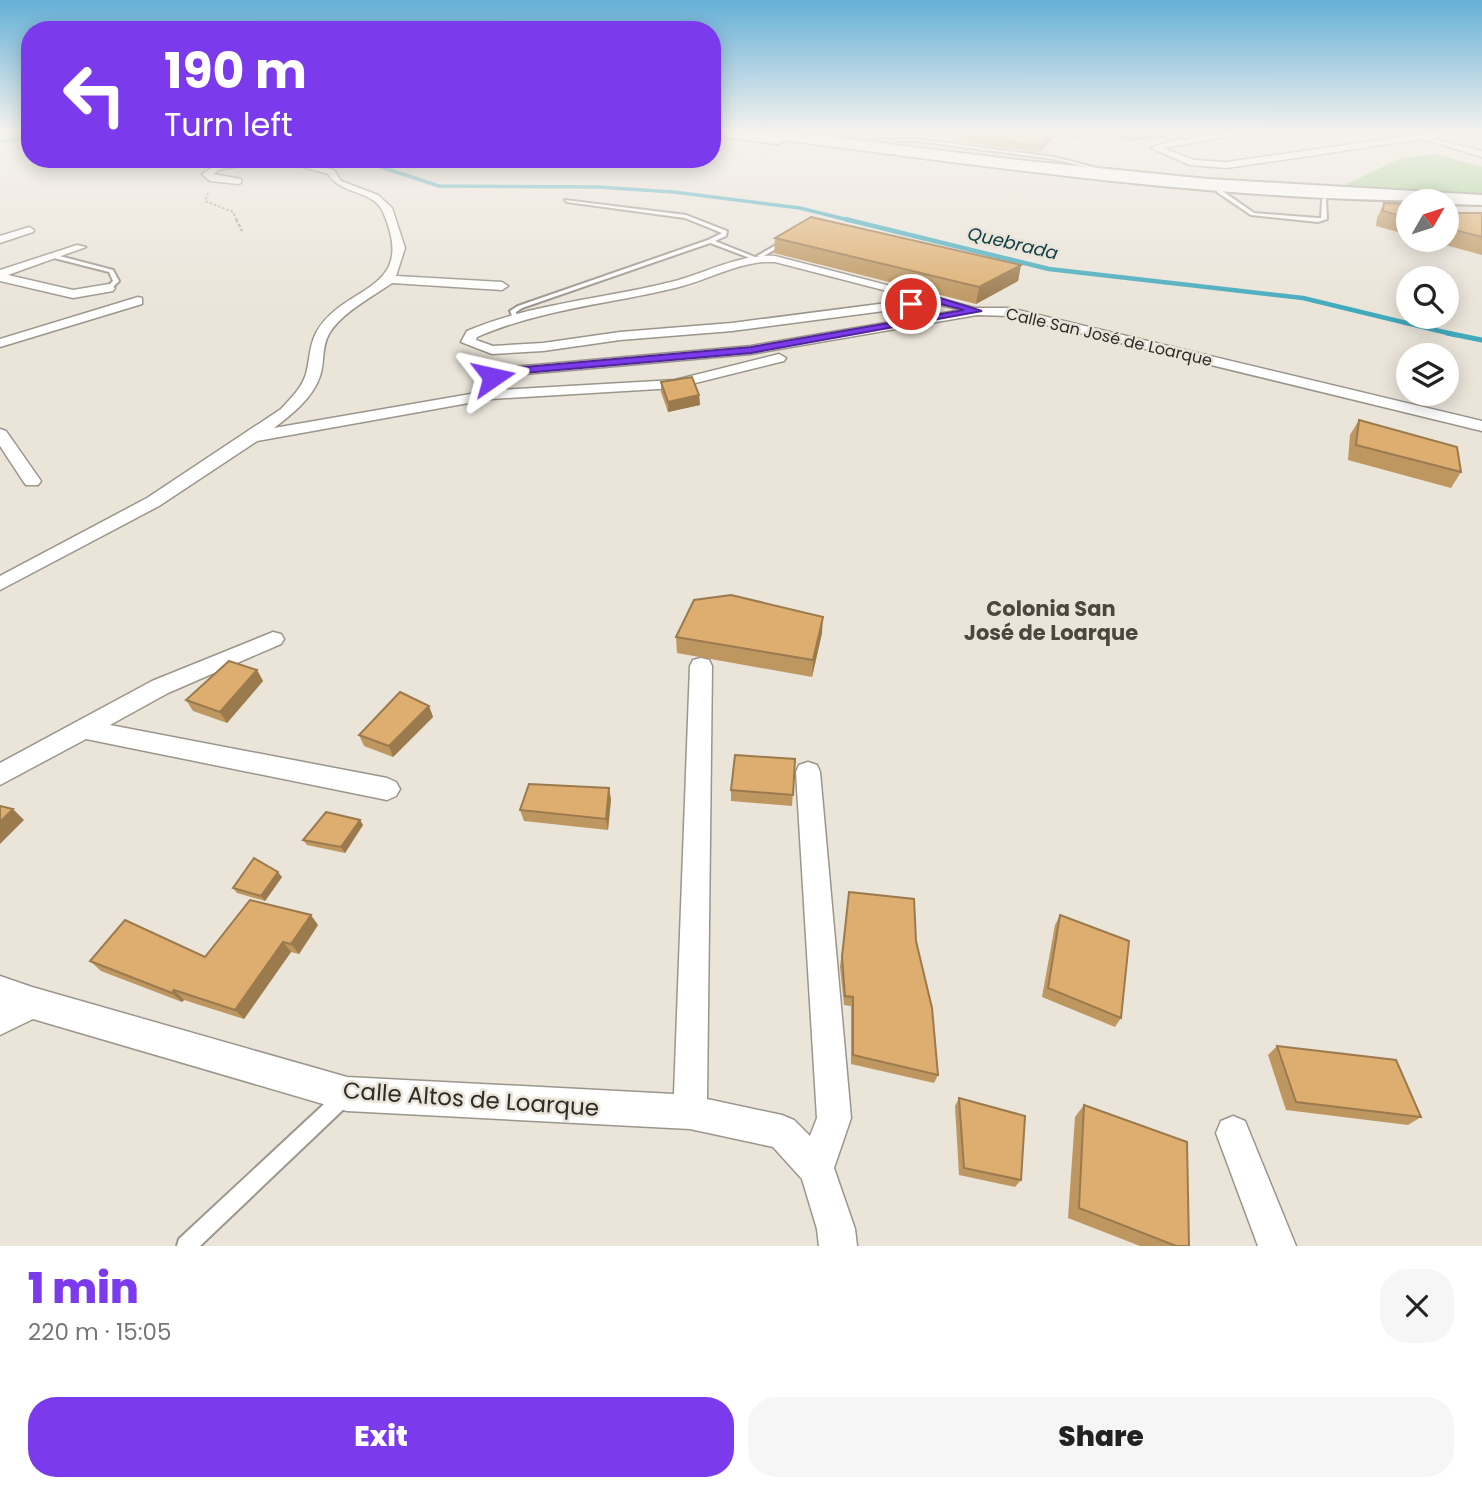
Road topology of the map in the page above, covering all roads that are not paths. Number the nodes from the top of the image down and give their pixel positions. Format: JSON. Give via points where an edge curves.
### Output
{"nodes":[{"id":1,"x":357,"y":190,"type":"edge"},
{"id":2,"x":1210,"y":190,"type":"edge"},
{"id":3,"x":1269,"y":190,"type":"edge"},
{"id":4,"x":1482,"y":200,"type":"edge"},
{"id":5,"x":567,"y":201,"type":"dead end"},
{"id":6,"x":1396,"y":203,"type":"edge"},
{"id":7,"x":1460,"y":208,"type":"edge"},
{"id":8,"x":1482,"y":209,"type":"edge"},
{"id":9,"x":29,"y":230,"type":"dead end"},
{"id":10,"x":792,"y":238,"type":"edge"},
{"id":11,"x":0,"y":240,"type":"edge"},
{"id":12,"x":710,"y":241,"type":"junction"},
{"id":13,"x":81,"y":247,"type":"dead end"},
{"id":14,"x":52,"y":256,"type":"junction"},
{"id":15,"x":756,"y":257,"type":"junction"},
{"id":16,"x":0,"y":275,"type":"edge"},
{"id":17,"x":389,"y":279,"type":"junction"},
{"id":18,"x":502,"y":286,"type":"dead end"},
{"id":19,"x":109,"y":288,"type":"joint"},
{"id":20,"x":937,"y":300,"type":"junction"},
{"id":21,"x":138,"y":301,"type":"dead end"},
{"id":22,"x":977,"y":311,"type":"junction"},
{"id":23,"x":515,"y":317,"type":"junction"},
{"id":24,"x":823,"y":337,"type":"junction"},
{"id":25,"x":0,"y":343,"type":"edge"},
{"id":26,"x":491,"y":395,"type":"junction"},
{"id":27,"x":1482,"y":426,"type":"edge"},
{"id":28,"x":0,"y":434,"type":"edge"},
{"id":29,"x":252,"y":437,"type":"junction"},
{"id":30,"x":33,"y":481,"type":"dead end"},
{"id":31,"x":0,"y":584,"type":"edge"},
{"id":32,"x":273,"y":639,"type":"dead end"},
{"id":33,"x":701,"y":666,"type":"dead end"},
{"id":34,"x":82,"y":729,"type":"junction"},
{"id":35,"x":808,"y":772,"type":"dead end"},
{"id":36,"x":0,"y":775,"type":"edge"},
{"id":37,"x":387,"y":789,"type":"dead end"},
{"id":38,"x":0,"y":991,"type":"edge"},
{"id":39,"x":32,"y":1003,"type":"junction"},
{"id":40,"x":0,"y":1019,"type":"edge"},
{"id":41,"x":347,"y":1094,"type":"junction"},
{"id":42,"x":690,"y":1112,"type":"junction"},
{"id":43,"x":1233,"y":1133,"type":"dead end"},
{"id":44,"x":816,"y":1168,"type":"junction"},
{"id":45,"x":186,"y":1246,"type":"edge"},
{"id":46,"x":838,"y":1246,"type":"edge"},
{"id":47,"x":1277,"y":1246,"type":"edge"}],
"edges":[{"from":1,"to":17,"type":"street","via":[[387,208],[400,248]]},
{"from":2,"to":6,"type":"highway"},
{"from":3,"to":4,"type":"highway"},
{"from":5,"to":12,"type":"lane","via":[[686,217],[725,232]]},
{"from":7,"to":8,"type":"highway"},
{"from":9,"to":11,"type":"street"},
{"from":10,"to":15,"type":"lane"},
{"from":12,"to":15,"type":"lane"},
{"from":12,"to":23,"type":"lane","via":[[520,307],[513,311]]},
{"from":13,"to":14,"type":"street"},
{"from":14,"to":16,"type":"street"},
{"from":14,"to":19,"type":"lane","via":[[111,271],[116,281]]},
{"from":15,"to":20,"type":"street"},
{"from":15,"to":23,"type":"street","via":[[677,284]]},
{"from":16,"to":19,"type":"street","via":[[73,294]]},
{"from":17,"to":18,"type":"street"},
{"from":17,"to":29,"type":"street","via":[[323,332],[313,376],[304,392]]},
{"from":20,"to":22,"type":"street"},
{"from":20,"to":23,"type":"street","via":[[543,347],[492,350],[468,342],[472,334]]},
{"from":21,"to":25,"type":"street"},
{"from":22,"to":24,"type":"street","name":"Calle San José de Loarque"},
{"from":22,"to":27,"type":"street","name":"Calle San José de Loarque","via":[[1010,312]]},
{"from":24,"to":26,"type":"street","via":[[798,353],[675,384]]},
{"from":24,"to":26,"type":"street","name":"Calle San José de Loarque","via":[[716,354],[513,371],[493,377],[487,384]]},
{"from":26,"to":29,"type":"street"},
{"from":28,"to":30,"type":"street"},
{"from":29,"to":31,"type":"street","via":[[153,502]]},
{"from":32,"to":34,"type":"street","via":[[160,687]]},
{"from":33,"to":42,"type":"street"},
{"from":34,"to":36,"type":"street"},
{"from":34,"to":37,"type":"street"},
{"from":35,"to":44,"type":"street","via":[[834,1118]]},
{"from":38,"to":39,"type":"street","name":"Calle Altos de Loarque"},
{"from":39,"to":40,"type":"street"},
{"from":39,"to":41,"type":"street","name":"Calle Altos de Loarque"},
{"from":41,"to":42,"type":"street","name":"Calle Altos de Loarque"},
{"from":41,"to":45,"type":"lane"},
{"from":42,"to":44,"type":"street","name":"Calle Altos de Loarque","via":[[782,1132]]},
{"from":43,"to":47,"type":"street"},
{"from":44,"to":46,"type":"street","name":"Calle Altos de Loarque"}]}
